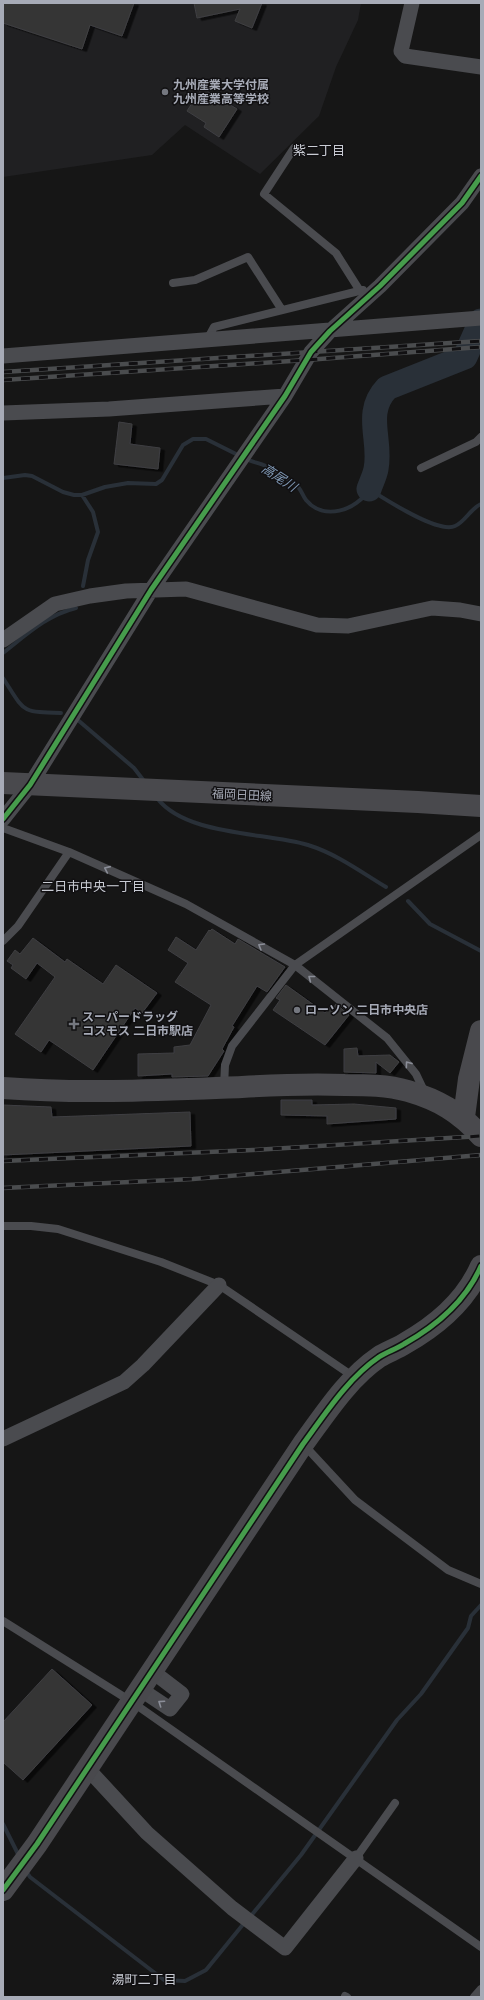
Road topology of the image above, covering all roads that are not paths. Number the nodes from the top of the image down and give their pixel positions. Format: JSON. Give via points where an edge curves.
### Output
{"nodes":[{"id":1,"x":412,"y":3,"type":"edge"},
{"id":2,"x":481,"y":67,"type":"edge"},
{"id":3,"x":294,"y":148,"type":"dead end"},
{"id":4,"x":480,"y":179,"type":"edge"},
{"id":5,"x":172,"y":283,"type":"dead end"},
{"id":6,"x":380,"y":286,"type":"junction"},
{"id":7,"x":360,"y":291,"type":"junction"},
{"id":8,"x":282,"y":310,"type":"junction"},
{"id":9,"x":476,"y":318,"type":"edge"},
{"id":10,"x":330,"y":331,"type":"junction"},
{"id":11,"x":207,"y":340,"type":"junction"},
{"id":12,"x":3,"y":356,"type":"edge"},
{"id":13,"x":284,"y":396,"type":"junction"},
{"id":14,"x":3,"y":413,"type":"edge"},
{"id":15,"x":481,"y":438,"type":"edge"},
{"id":16,"x":421,"y":468,"type":"dead end"},
{"id":17,"x":151,"y":590,"type":"junction"},
{"id":18,"x":481,"y":614,"type":"edge"},
{"id":19,"x":3,"y":640,"type":"edge"},
{"id":20,"x":3,"y":783,"type":"edge"},
{"id":21,"x":30,"y":785,"type":"junction"},
{"id":22,"x":481,"y":806,"type":"edge"},
{"id":23,"x":3,"y":819,"type":"edge"},
{"id":24,"x":3,"y":828,"type":"edge"},
{"id":25,"x":481,"y":834,"type":"edge"},
{"id":26,"x":69,"y":852,"type":"junction"},
{"id":27,"x":3,"y":941,"type":"edge"},
{"id":28,"x":295,"y":966,"type":"junction"},
{"id":29,"x":481,"y":1031,"type":"edge"},
{"id":30,"x":224,"y":1087,"type":"junction"},
{"id":31,"x":3,"y":1088,"type":"edge"},
{"id":32,"x":427,"y":1098,"type":"junction"},
{"id":33,"x":464,"y":1117,"type":"junction"},
{"id":34,"x":481,"y":1136,"type":"edge"},
{"id":35,"x":3,"y":1226,"type":"edge"},
{"id":36,"x":481,"y":1266,"type":"edge"},
{"id":37,"x":219,"y":1286,"type":"junction"},
{"id":38,"x":356,"y":1378,"type":"junction"},
{"id":39,"x":3,"y":1439,"type":"edge"},
{"id":40,"x":303,"y":1444,"type":"junction"},
{"id":41,"x":481,"y":1584,"type":"edge"},
{"id":42,"x":3,"y":1622,"type":"edge"},
{"id":43,"x":141,"y":1687,"type":"junction"},
{"id":44,"x":87,"y":1768,"type":"junction"},
{"id":45,"x":395,"y":1803,"type":"dead end"},
{"id":46,"x":356,"y":1858,"type":"junction"},
{"id":47,"x":3,"y":1890,"type":"edge"},
{"id":48,"x":481,"y":1947,"type":"edge"},
{"id":49,"x":481,"y":1989,"type":"edge"},
{"id":50,"x":474,"y":1997,"type":"edge"}],
"edges":[{"from":1,"to":2,"type":"street","via":[[401,51],[405,56]]},
{"from":3,"to":7,"type":"lane","via":[[264,194],[336,253]]},
{"from":4,"to":6,"type":"street","via":[[462,203]]},
{"from":5,"to":8,"type":"lane","via":[[195,280],[248,257]]},
{"from":6,"to":7,"type":"lane"},
{"from":6,"to":10,"type":"street"},
{"from":7,"to":8,"type":"lane"},
{"from":8,"to":11,"type":"lane","via":[[214,327]]},
{"from":9,"to":10,"type":"street"},
{"from":10,"to":11,"type":"street"},
{"from":10,"to":13,"type":"street","via":[[311,352]]},
{"from":11,"to":12,"type":"street"},
{"from":13,"to":14,"type":"street"},
{"from":13,"to":17,"type":"street"},
{"from":15,"to":16,"type":"lane"},
{"from":17,"to":18,"type":"street","via":[[186,589],[317,625],[348,626],[432,608]]},
{"from":17,"to":19,"type":"street","via":[[104,594],[55,604]]},
{"from":17,"to":21,"type":"street"},
{"from":20,"to":21,"type":"street","name":"福岡日田線"},
{"from":21,"to":22,"type":"street","name":"福岡日田線"},
{"from":21,"to":23,"type":"street"},
{"from":24,"to":26,"type":"lane"},
{"from":25,"to":28,"type":"lane"},
{"from":26,"to":27,"type":"lane","via":[[18,926]]},
{"from":28,"to":26,"type":"lane","one_way":true,"via":[[186,904]]},
{"from":28,"to":30,"type":"lane","via":[[232,1046],[225,1066]]},
{"from":32,"to":28,"type":"lane","one_way":true,"via":[[416,1074],[387,1038]]},
{"from":29,"to":33,"type":"street","via":[[469,1079]]},
{"from":30,"to":31,"type":"street","via":[[34,1091]]},
{"from":30,"to":32,"type":"street","via":[[364,1085],[391,1087]]},
{"from":32,"to":33,"type":"street"},
{"from":33,"to":34,"type":"street"},
{"from":35,"to":37,"type":"lane","via":[[58,1229],[161,1262]]},
{"from":36,"to":38,"type":"street","via":[[461,1300],[437,1322],[405,1344],[379,1357]]},
{"from":37,"to":38,"type":"lane"},
{"from":37,"to":39,"type":"street","via":[[144,1365],[124,1382]]},
{"from":38,"to":40,"type":"street"},
{"from":40,"to":41,"type":"lane","via":[[355,1500],[448,1570]]},
{"from":40,"to":43,"type":"street"},
{"from":42,"to":43,"type":"lane"},
{"from":43,"to":44,"type":"street"},
{"from":43,"to":46,"type":"lane"},
{"from":44,"to":46,"type":"street","via":[[147,1833],[232,1908],[285,1948]]},
{"from":44,"to":47,"type":"street"},
{"from":45,"to":46,"type":"lane"},
{"from":46,"to":48,"type":"lane"},
{"from":49,"to":50,"type":"lane"}]}
